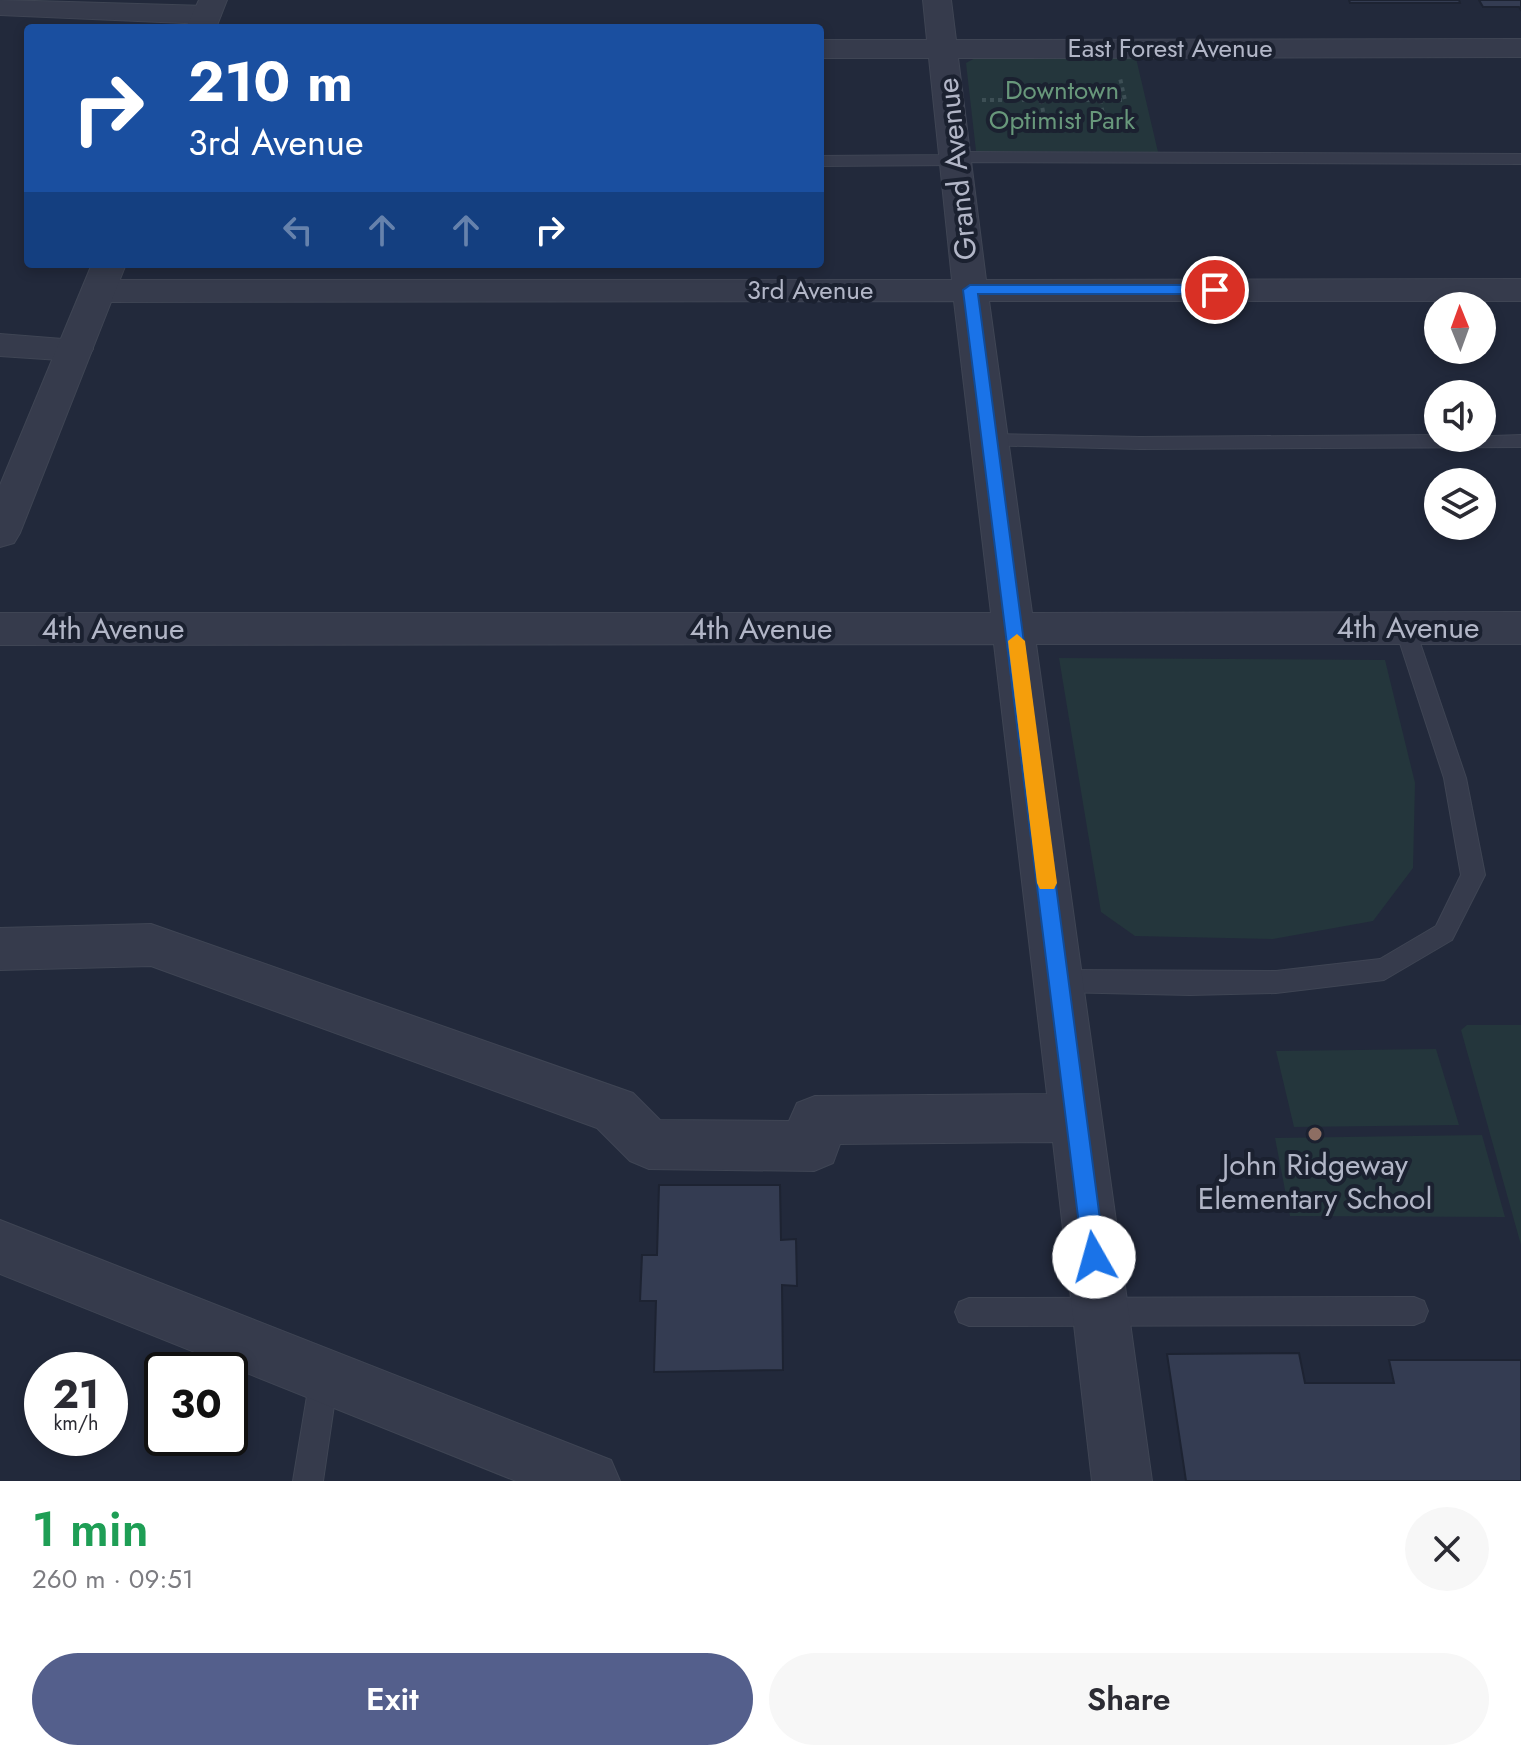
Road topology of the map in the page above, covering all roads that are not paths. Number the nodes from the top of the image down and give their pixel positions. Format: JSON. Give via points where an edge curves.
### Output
{"nodes":[{"id":1,"x":937,"y":0,"type":"edge"},
{"id":2,"x":0,"y":6,"type":"edge"},
{"id":3,"x":207,"y":14,"type":"edge"},
{"id":4,"x":1521,"y":48,"type":"edge"},
{"id":5,"x":824,"y":49,"type":"edge"},
{"id":6,"x":944,"y":49,"type":"junction"},
{"id":7,"x":955,"y":158,"type":"junction"},
{"id":8,"x":1521,"y":159,"type":"edge"},
{"id":9,"x":824,"y":161,"type":"edge"},
{"id":10,"x":104,"y":277,"type":"edge"},
{"id":11,"x":970,"y":290,"type":"junction"},
{"id":12,"x":1521,"y":290,"type":"edge"},
{"id":13,"x":0,"y":345,"type":"edge"},
{"id":14,"x":75,"y":349,"type":"junction"},
{"id":15,"x":990,"y":440,"type":"junction"},
{"id":16,"x":1521,"y":441,"type":"edge"},
{"id":17,"x":0,"y":533,"type":"edge"},
{"id":18,"x":1405,"y":628,"type":"junction"},
{"id":19,"x":1521,"y":628,"type":"edge"},
{"id":20,"x":0,"y":629,"type":"edge"},
{"id":21,"x":1015,"y":629,"type":"junction"},
{"id":22,"x":0,"y":949,"type":"edge"},
{"id":23,"x":1059,"y":981,"type":"junction"},
{"id":24,"x":1076,"y":1118,"type":"junction"},
{"id":25,"x":0,"y":1247,"type":"edge"},
{"id":26,"x":1414,"y":1311,"type":"dead end"},
{"id":27,"x":969,"y":1312,"type":"dead end"},
{"id":28,"x":1101,"y":1312,"type":"junction"},
{"id":29,"x":324,"y":1378,"type":"junction"},
{"id":30,"x":308,"y":1481,"type":"edge"},
{"id":31,"x":590,"y":1481,"type":"edge"},
{"id":32,"x":1122,"y":1481,"type":"edge"}],
"edges":[{"from":1,"to":6,"type":"street","name":"Grand Avenue"},
{"from":2,"to":3,"type":"street"},
{"from":4,"to":6,"type":"street","name":"East Forest Avenue"},
{"from":5,"to":6,"type":"street","name":"East Forest Avenue"},
{"from":6,"to":7,"type":"street","name":"Grand Avenue"},
{"from":7,"to":8,"type":"lane"},
{"from":7,"to":9,"type":"lane"},
{"from":7,"to":11,"type":"street","name":"Grand Avenue"},
{"from":10,"to":11,"type":"street","name":"3rd Avenue"},
{"from":10,"to":14,"type":"street"},
{"from":11,"to":12,"type":"street","name":"3rd Avenue"},
{"from":11,"to":15,"type":"street","name":"Grand Avenue"},
{"from":13,"to":14,"type":"street"},
{"from":14,"to":17,"type":"street"},
{"from":15,"to":16,"type":"lane"},
{"from":15,"to":21,"type":"street","name":"Grand Avenue"},
{"from":18,"to":19,"type":"street","name":"4th Avenue"},
{"from":18,"to":21,"type":"street","name":"4th Avenue"},
{"from":18,"to":23,"type":"lane","via":[[1455,778],[1473,875],[1444,933],[1384,969],[1190,984]]},
{"from":20,"to":21,"type":"street","name":"4th Avenue"},
{"from":21,"to":23,"type":"street","name":"Grand Avenue"},
{"from":22,"to":24,"type":"street","via":[[151,945],[615,1110],[649,1144],[814,1146],[815,1120]]},
{"from":23,"to":24,"type":"street","name":"Grand Avenue"},
{"from":24,"to":28,"type":"street","name":"Grand Avenue"},
{"from":25,"to":29,"type":"street"},
{"from":26,"to":28,"type":"lane"},
{"from":27,"to":28,"type":"lane"},
{"from":28,"to":32,"type":"street","name":"Grand Avenue"},
{"from":29,"to":30,"type":"lane"},
{"from":29,"to":31,"type":"street"}]}
